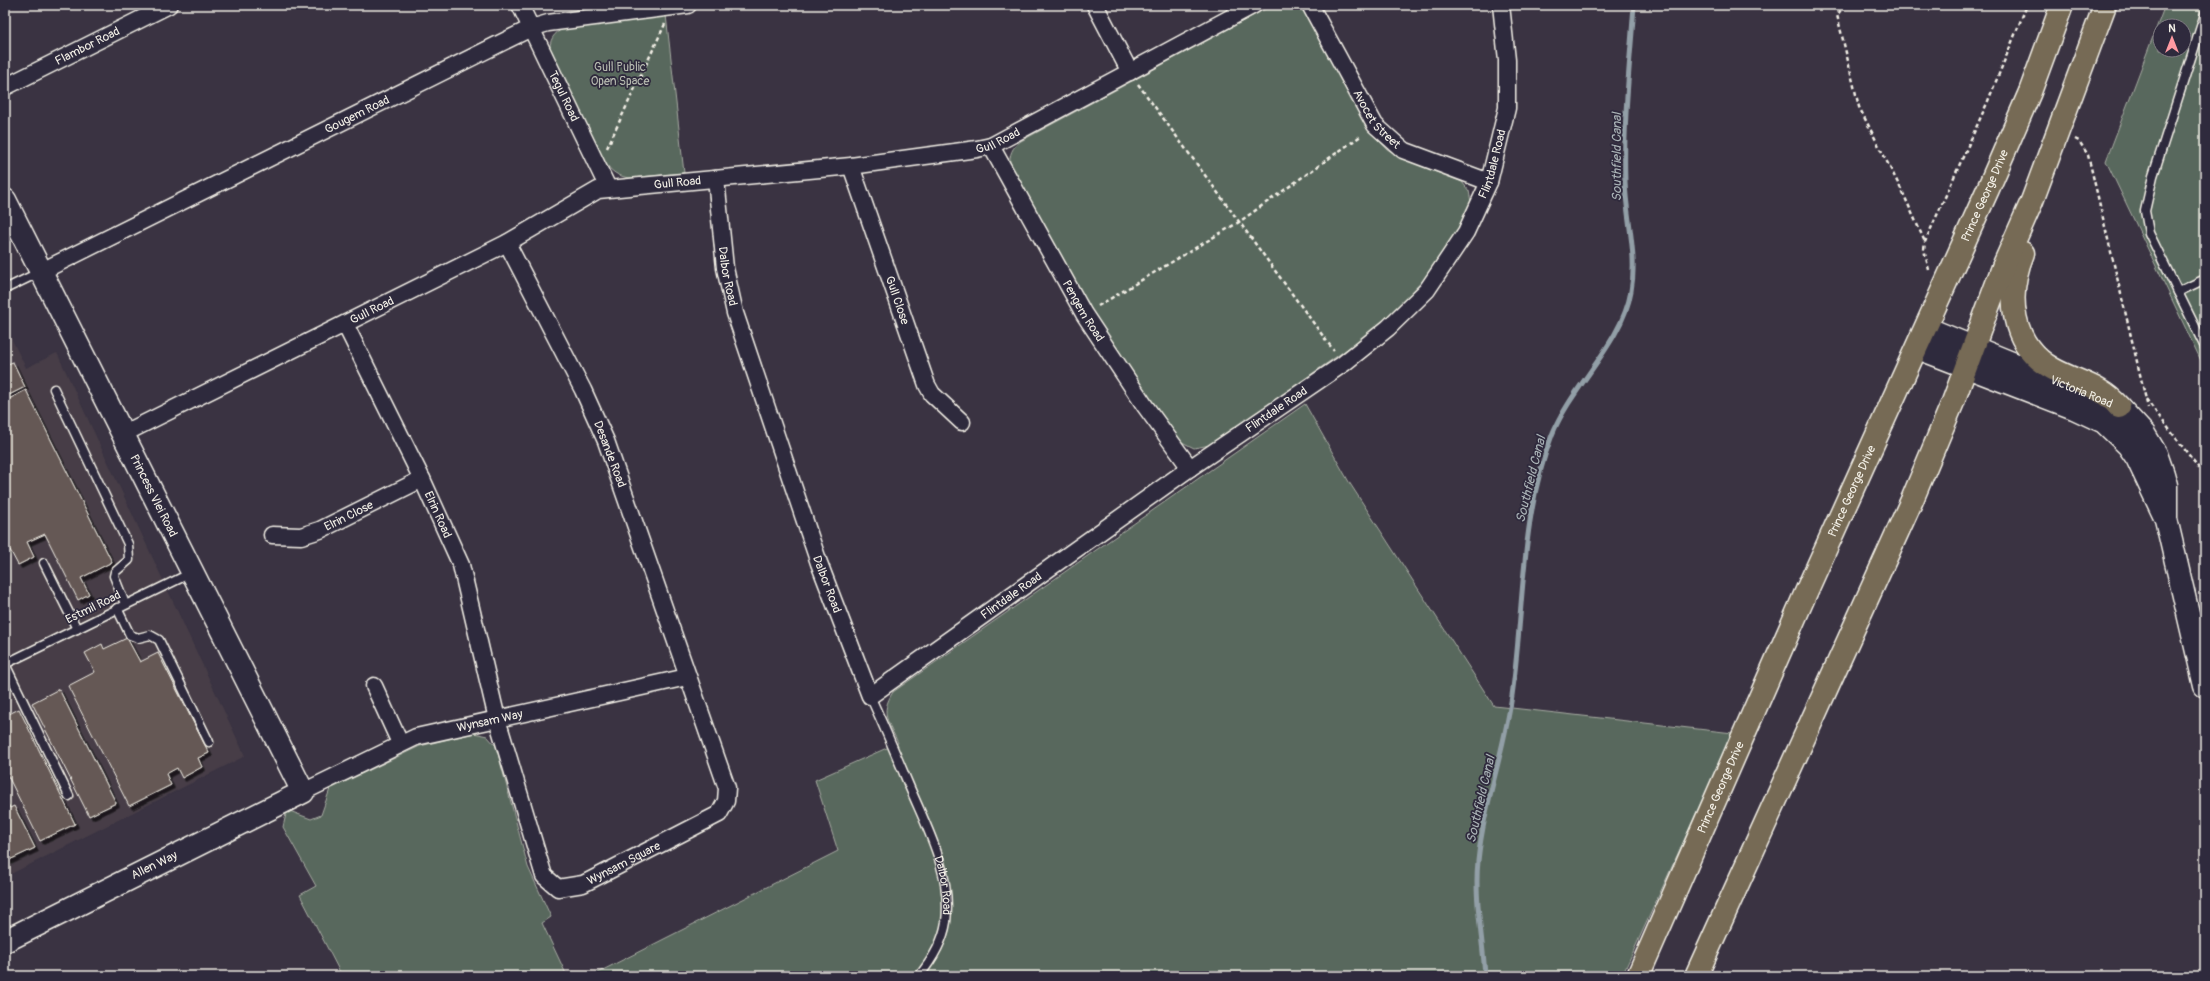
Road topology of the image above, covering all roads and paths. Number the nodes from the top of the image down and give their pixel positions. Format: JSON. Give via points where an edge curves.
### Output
{"nodes":[{"id":1,"x":169,"y":5,"type":"edge"},
{"id":2,"x":520,"y":5,"type":"edge"},
{"id":3,"x":684,"y":5,"type":"edge"},
{"id":4,"x":1095,"y":5,"type":"edge"},
{"id":5,"x":1254,"y":5,"type":"edge"},
{"id":6,"x":1310,"y":5,"type":"edge"},
{"id":7,"x":1501,"y":5,"type":"edge"},
{"id":8,"x":1846,"y":5,"type":"edge"},
{"id":9,"x":2027,"y":5,"type":"edge"},
{"id":10,"x":2062,"y":5,"type":"edge"},
{"id":11,"x":2105,"y":5,"type":"edge"},
{"id":12,"x":2205,"y":14,"type":"edge"},
{"id":13,"x":531,"y":28,"type":"junction"},
{"id":14,"x":1130,"y":72,"type":"junction"},
{"id":15,"x":5,"y":87,"type":"edge"},
{"id":16,"x":1375,"y":125,"type":"junction"},
{"id":17,"x":991,"y":146,"type":"junction"},
{"id":18,"x":2088,"y":155,"type":"dead end"},
{"id":19,"x":595,"y":162,"type":"junction"},
{"id":20,"x":851,"y":166,"type":"junction"},
{"id":21,"x":716,"y":179,"type":"junction"},
{"id":22,"x":1489,"y":182,"type":"junction"},
{"id":23,"x":608,"y":188,"type":"junction"},
{"id":24,"x":5,"y":200,"type":"edge"},
{"id":25,"x":2032,"y":201,"type":"junction"},
{"id":26,"x":1239,"y":222,"type":"junction"},
{"id":27,"x":1925,"y":242,"type":"junction"},
{"id":28,"x":507,"y":243,"type":"junction"},
{"id":29,"x":40,"y":272,"type":"junction"},
{"id":30,"x":1931,"y":277,"type":"dead end"},
{"id":31,"x":2205,"y":279,"type":"edge"},
{"id":32,"x":5,"y":290,"type":"edge"},
{"id":33,"x":2178,"y":292,"type":"junction"},
{"id":34,"x":1084,"y":314,"type":"junction"},
{"id":35,"x":345,"y":324,"type":"junction"},
{"id":36,"x":1926,"y":328,"type":"junction"},
{"id":37,"x":2205,"y":347,"type":"edge"},
{"id":38,"x":1918,"y":348,"type":"junction"},
{"id":39,"x":1968,"y":357,"type":"junction"},
{"id":40,"x":1343,"y":364,"type":"junction"},
{"id":41,"x":54,"y":389,"type":"dead end"},
{"id":42,"x":2119,"y":407,"type":"junction"},
{"id":43,"x":962,"y":422,"type":"dead end"},
{"id":44,"x":123,"y":434,"type":"junction"},
{"id":45,"x":1190,"y":468,"type":"junction"},
{"id":46,"x":2205,"y":476,"type":"edge"},
{"id":47,"x":422,"y":479,"type":"junction"},
{"id":48,"x":2166,"y":519,"type":"junction"},
{"id":49,"x":272,"y":535,"type":"dead end"},
{"id":50,"x":44,"y":563,"type":"dead end"},
{"id":51,"x":192,"y":573,"type":"junction"},
{"id":52,"x":125,"y":604,"type":"junction"},
{"id":53,"x":117,"y":608,"type":"junction"},
{"id":54,"x":77,"y":629,"type":"junction"},
{"id":55,"x":5,"y":664,"type":"edge"},
{"id":56,"x":687,"y":677,"type":"junction"},
{"id":57,"x":374,"y":686,"type":"dead end"},
{"id":58,"x":2205,"y":686,"type":"edge"},
{"id":59,"x":870,"y":696,"type":"junction"},
{"id":60,"x":497,"y":719,"type":"junction"},
{"id":61,"x":209,"y":742,"type":"dead end"},
{"id":62,"x":400,"y":743,"type":"junction"},
{"id":63,"x":303,"y":792,"type":"junction"},
{"id":64,"x":68,"y":796,"type":"dead end"},
{"id":65,"x":5,"y":940,"type":"edge"},
{"id":66,"x":919,"y":976,"type":"edge"},
{"id":67,"x":1638,"y":976,"type":"edge"},
{"id":68,"x":1696,"y":976,"type":"edge"}],
"edges":[{"from":1,"to":15,"type":"street","name":"Flambor Road"},
{"from":2,"to":13,"type":"street","name":"Tegul Road"},
{"from":3,"to":13,"type":"street","name":"Gougem Road","via":[[548,23]]},
{"from":3,"to":19,"type":"path","via":[[665,13],[665,27],[603,157]]},
{"from":4,"to":14,"type":"street"},
{"from":5,"to":14,"type":"street","name":"Gull Road"},
{"from":6,"to":16,"type":"street","name":"Avocet Street"},
{"from":7,"to":22,"type":"street","name":"Flintdale Road","via":[[1507,60],[1507,108]]},
{"from":8,"to":27,"type":"path","via":[[1837,15],[1859,107]]},
{"from":9,"to":27,"type":"path","via":[[1988,101]]},
{"from":10,"to":36,"type":"main road","name":"Prince George Drive","via":[[2030,92]]},
{"from":11,"to":25,"type":"main road"},
{"from":12,"to":33,"type":"lane","via":[[2153,176],[2145,211],[2150,233]]},
{"from":13,"to":19,"type":"street","name":"Tegul Road"},
{"from":13,"to":29,"type":"street","name":"Gougem Road"},
{"from":14,"to":17,"type":"street","name":"Gull Road"},
{"from":14,"to":26,"type":"path"},
{"from":16,"to":22,"type":"street","name":"Avocet Street","via":[[1403,150]]},
{"from":16,"to":26,"type":"path"},
{"from":17,"to":20,"type":"street","name":"Gull Road"},
{"from":17,"to":34,"type":"street","name":"Pengem Road"},
{"from":18,"to":46,"type":"path","via":[[2146,398]]},
{"from":19,"to":23,"type":"street","name":"Tegul Road"},
{"from":20,"to":21,"type":"street","name":"Gull Road"},
{"from":20,"to":43,"type":"street","name":"Gull Close","via":[[927,385],[932,394]]},
{"from":21,"to":23,"type":"street","name":"Gull Road"},
{"from":21,"to":59,"type":"street","name":"Dalbor Road","via":[[725,268],[735,313],[819,563]]},
{"from":22,"to":40,"type":"street","name":"Flintdale Road","via":[[1466,232],[1427,290],[1388,328]]},
{"from":23,"to":28,"type":"street","name":"Gull Road","via":[[586,196]]},
{"from":24,"to":29,"type":"street","name":"Princess Vlei Road"},
{"from":25,"to":39,"type":"main road"},
{"from":25,"to":42,"type":"main road","via":[[2030,235],[2019,262],[2013,292],[2014,313],[2021,335],[2029,348],[2046,364],[2095,387],[2112,398]]},
{"from":26,"to":34,"type":"path"},
{"from":26,"to":40,"type":"path"},
{"from":27,"to":30,"type":"path","via":[[1924,250]]},
{"from":28,"to":35,"type":"street","name":"Gull Road"},
{"from":28,"to":56,"type":"street","name":"Desande Road","via":[[583,390],[606,441]]},
{"from":29,"to":32,"type":"lane"},
{"from":29,"to":44,"type":"street","name":"Princess Vlei Road"},
{"from":31,"to":33,"type":"lane"},
{"from":33,"to":37,"type":"lane"},
{"from":34,"to":45,"type":"street","name":"Pengem Road"},
{"from":35,"to":44,"type":"street","name":"Gull Road"},
{"from":35,"to":47,"type":"street","name":"Elrin Road"},
{"from":36,"to":38,"type":"main road","name":"Prince George Drive"},
{"from":36,"to":39,"type":"street","name":"Victoria Road"},
{"from":38,"to":39,"type":"street","name":"Victoria Road"},
{"from":38,"to":67,"type":"main road","name":"Prince George Drive","via":[[1804,597]]},
{"from":39,"to":42,"type":"street","name":"Victoria Road"},
{"from":39,"to":48,"type":"street","name":"Victoria Road","via":[[2104,422],[2128,445],[2137,458]]},
{"from":39,"to":68,"type":"main road","via":[[1912,500]]},
{"from":40,"to":45,"type":"street","name":"Flintdale Road"},
{"from":41,"to":52,"type":"lane","via":[[128,544],[129,560],[115,572],[114,576]]},
{"from":42,"to":48,"type":"street","name":"Victoria Road","via":[[2136,424],[2156,454],[2166,486]]},
{"from":44,"to":51,"type":"street","name":"Princess Vlei Road"},
{"from":45,"to":59,"type":"street","name":"Flintdale Road"},
{"from":47,"to":49,"type":"street","name":"Elrin Close","via":[[333,525],[301,536]]},
{"from":47,"to":60,"type":"street","name":"Elrin Road","via":[[461,565]]},
{"from":48,"to":58,"type":"street","name":"Victoria Road"},
{"from":50,"to":54,"type":"lane"},
{"from":51,"to":52,"type":"lane","name":"Estmil Road"},
{"from":51,"to":63,"type":"street","name":"Princess Vlei Road"},
{"from":52,"to":53,"type":"lane","name":"Estmil Road"},
{"from":53,"to":54,"type":"lane","name":"Estmil Road"},
{"from":53,"to":61,"type":"lane","via":[[130,635],[138,638],[150,635],[158,640]]},
{"from":54,"to":55,"type":"lane","name":"Estmil Road"},
{"from":55,"to":64,"type":"lane"},
{"from":56,"to":60,"type":"street","name":"Wynsam Way"},
{"from":56,"to":60,"type":"street","name":"Wynsam Square","via":[[727,788],[726,801],[719,814],[583,884],[558,888],[544,876]]},
{"from":57,"to":62,"type":"street"},
{"from":59,"to":66,"type":"lane","name":"Dalbor Road","via":[[936,847],[945,880],[947,909],[943,935],[931,961]]},
{"from":60,"to":62,"type":"street","name":"Wynsam Way"},
{"from":62,"to":63,"type":"street","name":"Wynsam Way"},
{"from":63,"to":65,"type":"street","name":"Allen Way"}]}
